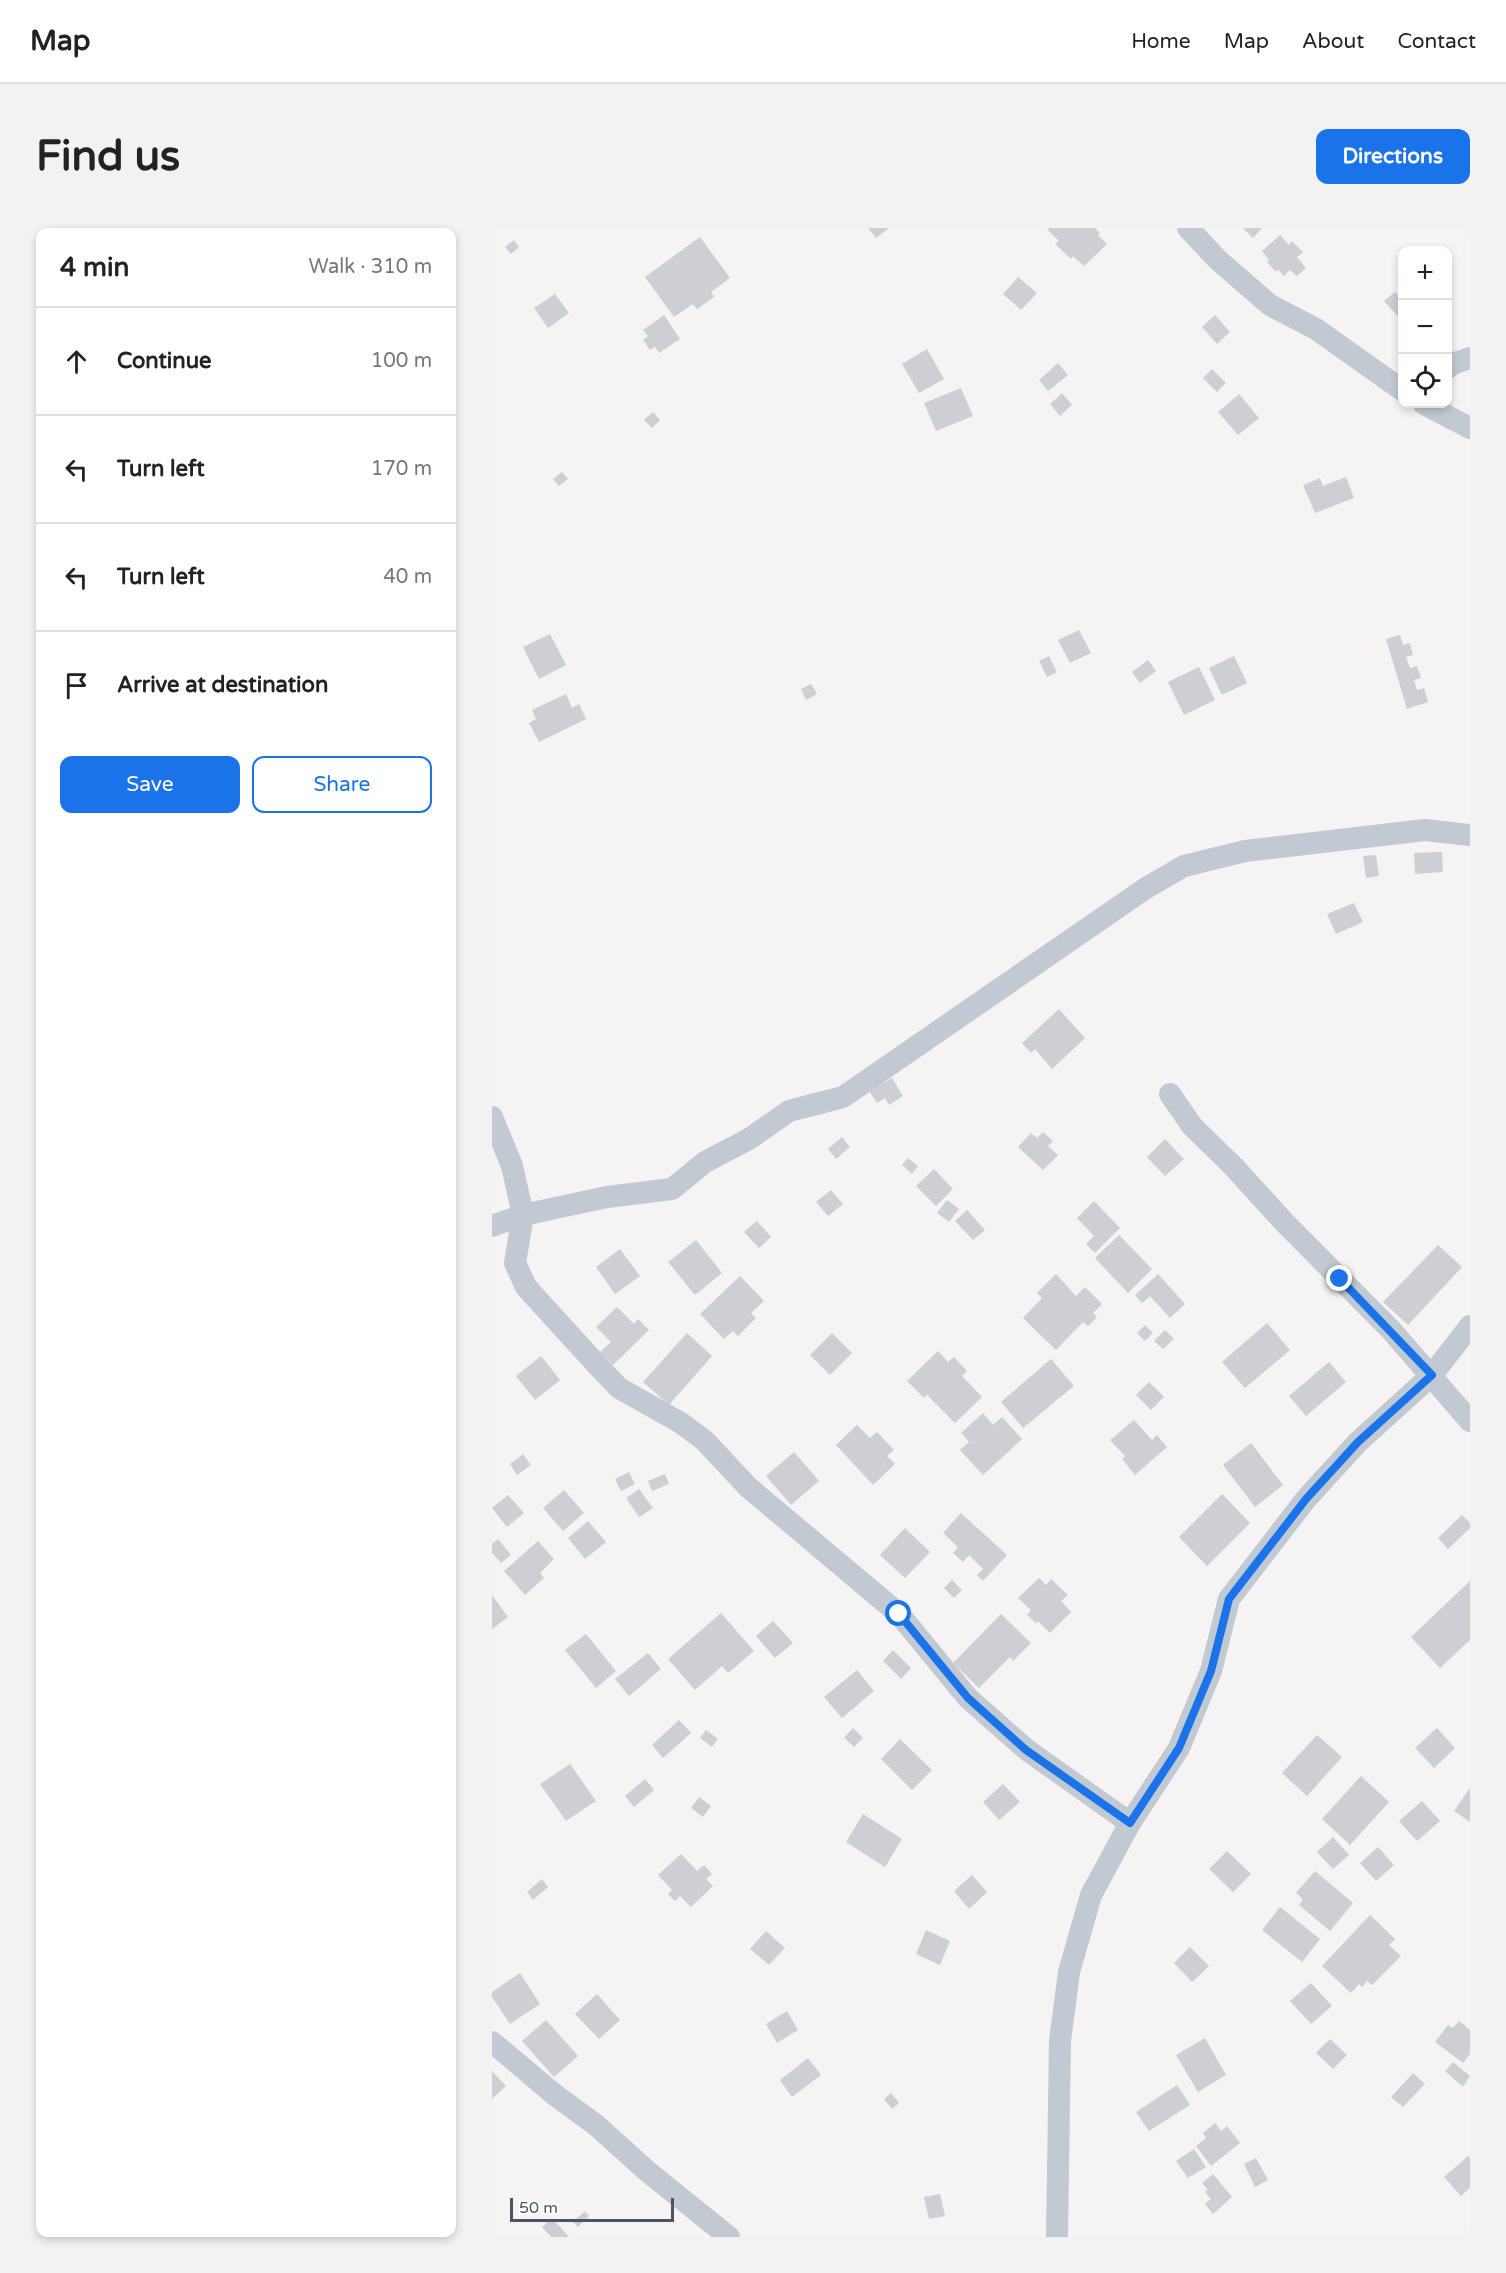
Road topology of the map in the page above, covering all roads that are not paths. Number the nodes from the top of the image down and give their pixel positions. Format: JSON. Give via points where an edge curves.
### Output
{"nodes":[{"id":1,"x":1188,"y":228,"type":"edge"},
{"id":2,"x":1470,"y":358,"type":"edge"},
{"id":3,"x":1452,"y":364,"type":"edge"},
{"id":4,"x":1398,"y":387,"type":"edge"},
{"id":5,"x":1432,"y":408,"type":"edge"},
{"id":6,"x":1470,"y":428,"type":"edge"},
{"id":7,"x":1470,"y":835,"type":"edge"},
{"id":8,"x":1170,"y":1094,"type":"dead end"},
{"id":9,"x":492,"y":1117,"type":"edge"},
{"id":10,"x":523,"y":1215,"type":"junction"},
{"id":11,"x":492,"y":1226,"type":"edge"},
{"id":12,"x":1470,"y":1326,"type":"edge"},
{"id":13,"x":1432,"y":1375,"type":"junction"},
{"id":14,"x":1470,"y":1421,"type":"edge"},
{"id":15,"x":1130,"y":1823,"type":"junction"},
{"id":16,"x":492,"y":2042,"type":"edge"},
{"id":17,"x":729,"y":2237,"type":"edge"},
{"id":18,"x":1057,"y":2237,"type":"edge"}],
"edges":[{"from":1,"to":4,"type":"street","via":[[1270,305],[1316,329]]},
{"from":2,"to":3,"type":"street"},
{"from":5,"to":6,"type":"street"},
{"from":7,"to":10,"type":"street","via":[[1425,830],[1308,842],[1245,850],[1184,866],[1146,888],[843,1097],[789,1111],[749,1139],[705,1162],[672,1189],[607,1197]]},
{"from":8,"to":13,"type":"street","via":[[1192,1126]]},
{"from":9,"to":10,"type":"street","via":[[512,1166]]},
{"from":10,"to":11,"type":"street"},
{"from":10,"to":15,"type":"street","via":[[515,1263],[526,1287],[612,1381],[704,1440],[748,1487],[899,1614],[968,1698],[1026,1750]]},
{"from":12,"to":13,"type":"street"},
{"from":13,"to":14,"type":"street"},
{"from":13,"to":15,"type":"street","via":[[1358,1442],[1306,1499],[1229,1599],[1211,1671],[1179,1748]]},
{"from":15,"to":18,"type":"street","via":[[1091,1895],[1070,1972],[1060,2041]]},
{"from":16,"to":17,"type":"street"}]}
